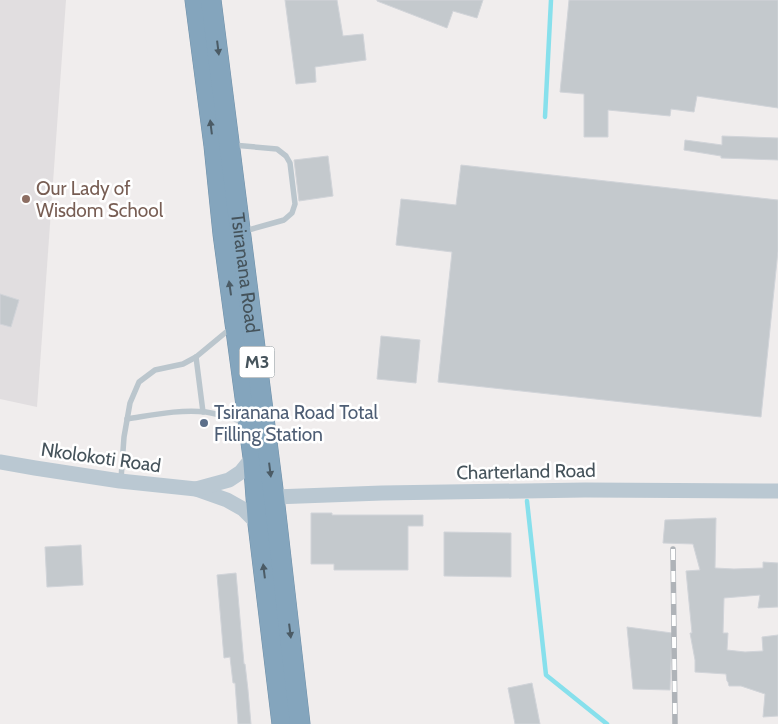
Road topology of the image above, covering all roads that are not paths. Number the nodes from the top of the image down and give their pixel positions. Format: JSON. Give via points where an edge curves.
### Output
{"nodes":[{"id":1,"x":195,"y":0,"type":"edge"},
{"id":2,"x":211,"y":0,"type":"edge"},
{"id":3,"x":230,"y":145,"type":"junction"},
{"id":4,"x":240,"y":232,"type":"junction"},
{"id":5,"x":235,"y":325,"type":"junction"},
{"id":6,"x":196,"y":357,"type":"junction"},
{"id":7,"x":203,"y":412,"type":"junction"},
{"id":8,"x":127,"y":419,"type":"junction"},
{"id":9,"x":248,"y":424,"type":"junction"},
{"id":10,"x":253,"y":457,"type":"junction"},
{"id":11,"x":0,"y":462,"type":"edge"},
{"id":12,"x":120,"y":481,"type":"junction"},
{"id":13,"x":196,"y":489,"type":"junction"},
{"id":14,"x":778,"y":491,"type":"edge"},
{"id":15,"x":274,"y":497,"type":"junction"},
{"id":16,"x":258,"y":524,"type":"junction"},
{"id":17,"x":282,"y":724,"type":"edge"},
{"id":18,"x":300,"y":724,"type":"edge"}],
"edges":[{"from":5,"to":1,"type":"highway","name":"Tsiranana Road","number":"M3","one_way":true},
{"from":2,"to":3,"type":"highway","name":"Tsiranana Road","number":"M3","one_way":true},
{"from":3,"to":4,"type":"highway","name":"Tsiranana Road","number":"M3"},
{"from":3,"to":4,"type":"lane","via":[[277,149],[290,163],[293,184],[292,212],[284,220]]},
{"from":4,"to":15,"type":"highway","name":"Tsiranana Road","number":"M3","one_way":true},
{"from":5,"to":6,"type":"lane"},
{"from":5,"to":9,"type":"highway","name":"Tsiranana Road","number":"M3"},
{"from":6,"to":7,"type":"lane"},
{"from":6,"to":8,"type":"lane","via":[[183,364],[155,370],[140,382]]},
{"from":7,"to":8,"type":"lane"},
{"from":7,"to":9,"type":"lane"},
{"from":8,"to":12,"type":"lane"},
{"from":9,"to":10,"type":"highway","name":"Tsiranana Road","number":"M3"},
{"from":10,"to":13,"type":"street","name":"Nkolokoti Road","via":[[241,472],[229,480]]},
{"from":10,"to":16,"type":"highway","name":"Tsiranana Road","number":"M3"},
{"from":11,"to":12,"type":"street","name":"Nkolokoti Road"},
{"from":12,"to":13,"type":"street","name":"Nkolokoti Road"},
{"from":13,"to":16,"type":"street","name":"Nkolokoti Road","via":[[243,509]]},
{"from":14,"to":15,"type":"street","name":"Charterland Road","via":[[585,490]]},
{"from":15,"to":18,"type":"highway","name":"Tsiranana Road","number":"M3","one_way":true},
{"from":17,"to":16,"type":"highway","name":"Tsiranana Road","number":"M3","one_way":true}]}
